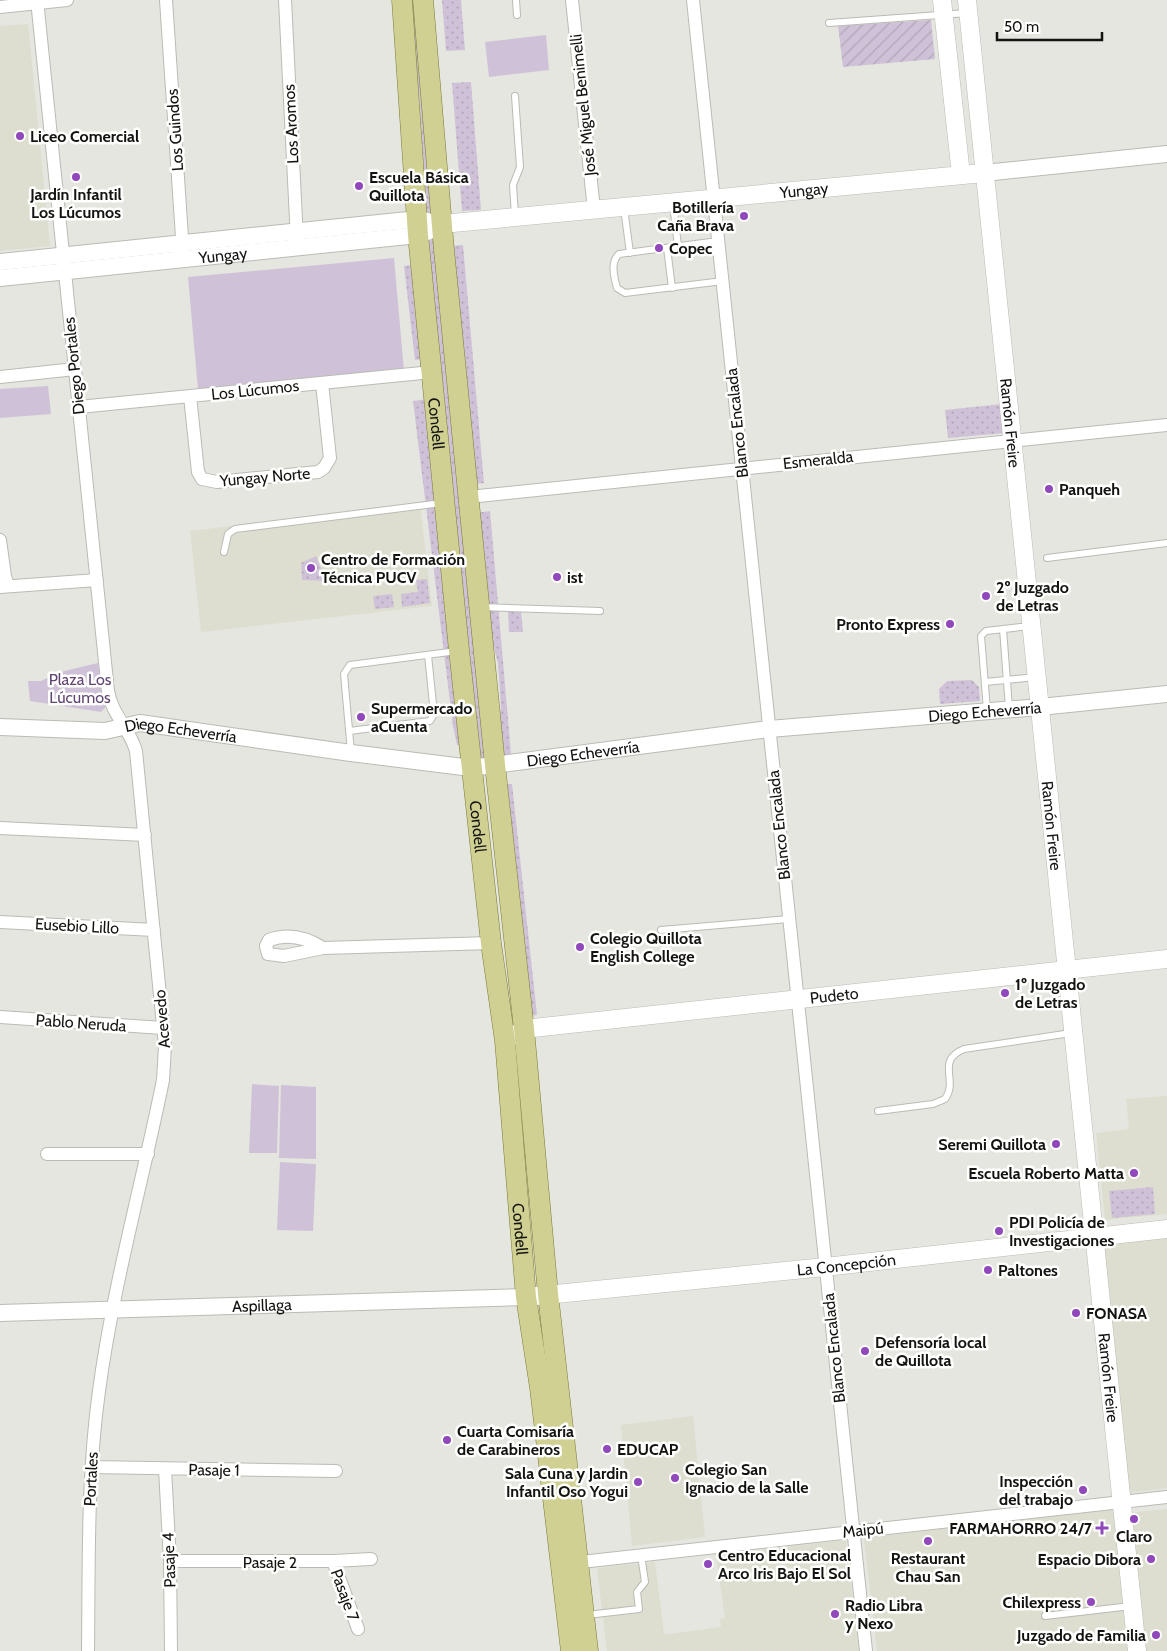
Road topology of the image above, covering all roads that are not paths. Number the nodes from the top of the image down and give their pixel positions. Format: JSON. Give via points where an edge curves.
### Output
{"nodes":[{"id":1,"x":67,"y":0,"type":"edge"},
{"id":2,"x":166,"y":0,"type":"edge"},
{"id":3,"x":285,"y":0,"type":"edge"},
{"id":4,"x":402,"y":0,"type":"edge"},
{"id":5,"x":423,"y":0,"type":"edge"},
{"id":6,"x":516,"y":0,"type":"edge"},
{"id":7,"x":572,"y":0,"type":"edge"},
{"id":8,"x":693,"y":0,"type":"edge"},
{"id":9,"x":37,"y":2,"type":"edge"},
{"id":10,"x":968,"y":6,"type":"edge"},
{"id":11,"x":0,"y":7,"type":"edge"},
{"id":12,"x":942,"y":7,"type":"edge"},
{"id":13,"x":517,"y":15,"type":"dead end"},
{"id":14,"x":829,"y":23,"type":"dead end"},
{"id":15,"x":515,"y":96,"type":"dead end"},
{"id":16,"x":1167,"y":154,"type":"edge"},
{"id":17,"x":984,"y":173,"type":"junction"},
{"id":18,"x":961,"y":175,"type":"junction"},
{"id":19,"x":714,"y":198,"type":"junction"},
{"id":20,"x":673,"y":202,"type":"junction"},
{"id":21,"x":624,"y":207,"type":"junction"},
{"id":22,"x":594,"y":210,"type":"junction"},
{"id":23,"x":515,"y":217,"type":"junction"},
{"id":24,"x":442,"y":224,"type":"junction"},
{"id":25,"x":418,"y":227,"type":"junction"},
{"id":26,"x":297,"y":240,"type":"junction"},
{"id":27,"x":718,"y":241,"type":"junction"},
{"id":28,"x":678,"y":246,"type":"junction"},
{"id":29,"x":666,"y":248,"type":"junction"},
{"id":30,"x":183,"y":251,"type":"junction"},
{"id":31,"x":630,"y":253,"type":"junction"},
{"id":32,"x":0,"y":262,"type":"edge"},
{"id":33,"x":64,"y":264,"type":"junction"},
{"id":34,"x":0,"y":278,"type":"edge"},
{"id":35,"x":722,"y":281,"type":"junction"},
{"id":36,"x":672,"y":288,"type":"junction"},
{"id":37,"x":75,"y":368,"type":"junction"},
{"id":38,"x":432,"y":372,"type":"junction"},
{"id":39,"x":0,"y":377,"type":"edge"},
{"id":40,"x":322,"y":383,"type":"junction"},
{"id":41,"x":190,"y":396,"type":"junction"},
{"id":42,"x":79,"y":407,"type":"junction"},
{"id":43,"x":1167,"y":424,"type":"edge"},
{"id":44,"x":1012,"y":441,"type":"junction"},
{"id":45,"x":742,"y":468,"type":"junction"},
{"id":46,"x":469,"y":497,"type":"junction"},
{"id":47,"x":446,"y":503,"type":"junction"},
{"id":48,"x":0,"y":540,"type":"edge"},
{"id":49,"x":1167,"y":543,"type":"edge"},
{"id":50,"x":224,"y":552,"type":"dead end"},
{"id":51,"x":1047,"y":558,"type":"dead end"},
{"id":52,"x":97,"y":580,"type":"junction"},
{"id":53,"x":4,"y":586,"type":"edge"},
{"id":54,"x":480,"y":607,"type":"junction"},
{"id":55,"x":600,"y":611,"type":"dead end"},
{"id":56,"x":1032,"y":626,"type":"junction"},
{"id":57,"x":1003,"y":629,"type":"junction"},
{"id":58,"x":459,"y":650,"type":"junction"},
{"id":59,"x":428,"y":655,"type":"junction"},
{"id":60,"x":1037,"y":677,"type":"junction"},
{"id":61,"x":1007,"y":680,"type":"junction"},
{"id":62,"x":985,"y":682,"type":"junction"},
{"id":63,"x":1167,"y":694,"type":"edge"},
{"id":64,"x":1040,"y":707,"type":"junction"},
{"id":65,"x":1009,"y":709,"type":"junction"},
{"id":66,"x":988,"y":711,"type":"junction"},
{"id":67,"x":0,"y":727,"type":"edge"},
{"id":68,"x":125,"y":727,"type":"junction"},
{"id":69,"x":769,"y":729,"type":"junction"},
{"id":70,"x":348,"y":731,"type":"junction"},
{"id":71,"x":351,"y":753,"type":"junction"},
{"id":72,"x":495,"y":765,"type":"junction"},
{"id":73,"x":471,"y":768,"type":"junction"},
{"id":74,"x":0,"y":828,"type":"edge"},
{"id":75,"x":144,"y":835,"type":"junction"},
{"id":76,"x":789,"y":919,"type":"junction"},
{"id":77,"x":0,"y":922,"type":"edge"},
{"id":78,"x":154,"y":930,"type":"junction"},
{"id":79,"x":661,"y":930,"type":"dead end"},
{"id":80,"x":491,"y":943,"type":"junction"},
{"id":81,"x":323,"y":948,"type":"dead end"},
{"id":82,"x":1167,"y":959,"type":"edge"},
{"id":83,"x":1067,"y":971,"type":"junction"},
{"id":84,"x":798,"y":1000,"type":"junction"},
{"id":85,"x":0,"y":1017,"type":"edge"},
{"id":86,"x":163,"y":1028,"type":"junction"},
{"id":87,"x":524,"y":1029,"type":"junction"},
{"id":88,"x":1072,"y":1033,"type":"junction"},
{"id":89,"x":505,"y":1041,"type":"junction"},
{"id":90,"x":878,"y":1111,"type":"dead end"},
{"id":91,"x":47,"y":1154,"type":"dead end"},
{"id":92,"x":148,"y":1154,"type":"junction"},
{"id":93,"x":1167,"y":1229,"type":"edge"},
{"id":94,"x":1093,"y":1236,"type":"junction"},
{"id":95,"x":825,"y":1267,"type":"junction"},
{"id":96,"x":548,"y":1294,"type":"junction"},
{"id":97,"x":526,"y":1297,"type":"junction"},
{"id":98,"x":112,"y":1309,"type":"junction"},
{"id":99,"x":0,"y":1313,"type":"edge"},
{"id":100,"x":91,"y":1466,"type":"junction"},
{"id":101,"x":164,"y":1469,"type":"junction"},
{"id":102,"x":336,"y":1472,"type":"dead end"},
{"id":103,"x":1167,"y":1497,"type":"edge"},
{"id":104,"x":1121,"y":1502,"type":"junction"},
{"id":105,"x":853,"y":1531,"type":"junction"},
{"id":106,"x":641,"y":1555,"type":"junction"},
{"id":107,"x":371,"y":1559,"type":"dead end"},
{"id":108,"x":170,"y":1561,"type":"junction"},
{"id":109,"x":333,"y":1561,"type":"junction"},
{"id":110,"x":568,"y":1563,"type":"junction"},
{"id":111,"x":1132,"y":1606,"type":"junction"},
{"id":112,"x":583,"y":1616,"type":"junction"},
{"id":113,"x":1045,"y":1616,"type":"dead end"},
{"id":114,"x":358,"y":1629,"type":"dead end"},
{"id":115,"x":88,"y":1651,"type":"edge"},
{"id":116,"x":171,"y":1651,"type":"edge"},
{"id":117,"x":571,"y":1651,"type":"edge"},
{"id":118,"x":588,"y":1651,"type":"edge"},
{"id":119,"x":866,"y":1651,"type":"edge"},
{"id":120,"x":1137,"y":1651,"type":"edge"}],
"edges":[{"from":1,"to":9,"type":"street"},
{"from":2,"to":30,"type":"street","name":"Los Guindos"},
{"from":3,"to":26,"type":"street","name":"Los Aromos"},
{"from":4,"to":25,"type":"main road","name":"Condell"},
{"from":5,"to":24,"type":"main road","name":"Condell"},
{"from":6,"to":13,"type":"lane"},
{"from":7,"to":22,"type":"street","name":"José Miguel Benimelli"},
{"from":8,"to":19,"type":"street","name":"Blanco Encalada"},
{"from":9,"to":11,"type":"street"},
{"from":9,"to":33,"type":"street","name":"Diego Portales"},
{"from":10,"to":12,"type":"lane"},
{"from":10,"to":17,"type":"main road","name":"Ramón Freire"},
{"from":12,"to":14,"type":"lane"},
{"from":12,"to":18,"type":"main road"},
{"from":15,"to":23,"type":"lane","via":[[520,167],[514,185]]},
{"from":16,"to":17,"type":"street","name":"Yungay"},
{"from":17,"to":18,"type":"main road","name":"Yungay"},
{"from":17,"to":44,"type":"main road","name":"Ramón Freire"},
{"from":18,"to":19,"type":"main road","name":"Yungay"},
{"from":19,"to":20,"type":"main road","name":"Yungay"},
{"from":19,"to":27,"type":"street","name":"Blanco Encalada"},
{"from":20,"to":21,"type":"main road","name":"Yungay"},
{"from":20,"to":28,"type":"lane"},
{"from":21,"to":22,"type":"main road","name":"Yungay"},
{"from":21,"to":31,"type":"lane"},
{"from":22,"to":23,"type":"main road","name":"Yungay"},
{"from":23,"to":24,"type":"main road","name":"Yungay"},
{"from":24,"to":25,"type":"main road","name":"Yungay"},
{"from":24,"to":46,"type":"main road","name":"Condell"},
{"from":25,"to":26,"type":"street","name":"Yungay"},
{"from":25,"to":38,"type":"main road","name":"Condell"},
{"from":26,"to":30,"type":"street","name":"Yungay"},
{"from":27,"to":28,"type":"lane"},
{"from":27,"to":35,"type":"street","name":"Blanco Encalada"},
{"from":28,"to":29,"type":"lane"},
{"from":29,"to":31,"type":"lane"},
{"from":29,"to":36,"type":"lane"},
{"from":30,"to":33,"type":"street","name":"Yungay"},
{"from":31,"to":36,"type":"lane","via":[[619,254],[614,259],[615,283],[620,292]]},
{"from":32,"to":33,"type":"street","name":"Yungay"},
{"from":33,"to":34,"type":"street","name":"Yungay"},
{"from":33,"to":37,"type":"street","name":"Diego Portales"},
{"from":35,"to":36,"type":"lane"},
{"from":35,"to":45,"type":"street","name":"Blanco Encalada"},
{"from":37,"to":39,"type":"street"},
{"from":37,"to":42,"type":"street","name":"Diego Portales"},
{"from":38,"to":40,"type":"street","name":"Los Lúcumos"},
{"from":38,"to":47,"type":"main road","name":"Condell"},
{"from":40,"to":41,"type":"street","name":"Los Lúcumos"},
{"from":40,"to":41,"type":"street","name":"Yungay Norte","via":[[330,458],[324,468],[318,472],[217,482],[202,479],[198,472]]},
{"from":41,"to":42,"type":"street","name":"Los Lúcumos"},
{"from":42,"to":52,"type":"street","name":"Diego Portales"},
{"from":43,"to":44,"type":"street","name":"Esmeralda"},
{"from":44,"to":45,"type":"street","name":"Esmeralda"},
{"from":44,"to":56,"type":"main road","name":"Ramón Freire"},
{"from":45,"to":46,"type":"street","name":"Esmeralda"},
{"from":45,"to":69,"type":"street","name":"Blanco Encalada"},
{"from":46,"to":54,"type":"main road","name":"Condell"},
{"from":47,"to":50,"type":"lane","via":[[235,529],[228,534]]},
{"from":47,"to":58,"type":"main road","name":"Condell"},
{"from":48,"to":53,"type":"street"},
{"from":49,"to":51,"type":"lane"},
{"from":52,"to":53,"type":"street"},
{"from":52,"to":68,"type":"street","name":"Diego Portales","via":[[109,697]]},
{"from":54,"to":55,"type":"lane"},
{"from":54,"to":72,"type":"main road","name":"Condell"},
{"from":56,"to":57,"type":"lane"},
{"from":56,"to":60,"type":"main road","name":"Ramón Freire"},
{"from":57,"to":61,"type":"lane"},
{"from":57,"to":62,"type":"lane","via":[[986,631],[982,636]]},
{"from":58,"to":59,"type":"lane"},
{"from":58,"to":73,"type":"main road","name":"Condell"},
{"from":59,"to":70,"type":"lane","via":[[350,665],[344,674]]},
{"from":59,"to":70,"type":"lane","via":[[434,714],[430,721]]},
{"from":60,"to":61,"type":"lane"},
{"from":60,"to":64,"type":"main road","name":"Ramón Freire"},
{"from":61,"to":62,"type":"lane"},
{"from":61,"to":65,"type":"lane"},
{"from":62,"to":66,"type":"lane"},
{"from":63,"to":64,"type":"street","name":"Diego Echeverría"},
{"from":64,"to":65,"type":"street","name":"Diego Echeverría"},
{"from":64,"to":83,"type":"main road","name":"Ramón Freire"},
{"from":65,"to":66,"type":"street","name":"Diego Echeverría"},
{"from":66,"to":69,"type":"street","name":"Diego Echeverría"},
{"from":67,"to":68,"type":"street","name":"Diego Echeverría","via":[[105,731]]},
{"from":68,"to":71,"type":"street","name":"Diego Echeverría","via":[[146,723]]},
{"from":68,"to":75,"type":"street","name":"Acevedo","via":[[136,751]]},
{"from":69,"to":72,"type":"street","name":"Diego Echeverría"},
{"from":69,"to":76,"type":"street","name":"Blanco Encalada"},
{"from":70,"to":71,"type":"lane"},
{"from":71,"to":73,"type":"street","name":"Diego Echeverría"},
{"from":72,"to":73,"type":"street","name":"Diego Echeverría"},
{"from":72,"to":87,"type":"main road","name":"Condell"},
{"from":73,"to":80,"type":"main road","name":"Condell"},
{"from":74,"to":75,"type":"street"},
{"from":75,"to":78,"type":"street","name":"Acevedo"},
{"from":76,"to":79,"type":"lane"},
{"from":76,"to":84,"type":"street","name":"Blanco Encalada"},
{"from":77,"to":78,"type":"street","name":"Eusebio Lillo"},
{"from":78,"to":86,"type":"street","name":"Acevedo"},
{"from":80,"to":81,"type":"street"},
{"from":80,"to":89,"type":"main road","name":"Condell"},
{"from":82,"to":83,"type":"main road","name":"Pudeto"},
{"from":83,"to":84,"type":"main road","name":"Pudeto"},
{"from":83,"to":88,"type":"main road","name":"Ramón Freire"},
{"from":84,"to":87,"type":"main road","name":"Pudeto"},
{"from":84,"to":95,"type":"street","name":"Blanco Encalada"},
{"from":85,"to":86,"type":"street","name":"Pablo Neruda"},
{"from":86,"to":92,"type":"street","name":"Acevedo","via":[[164,1080]]},
{"from":87,"to":89,"type":"main road","name":"Pudeto"},
{"from":87,"to":96,"type":"main road","name":"Condell"},
{"from":88,"to":90,"type":"lane","via":[[964,1049],[953,1054],[949,1061],[949,1091],[945,1099],[933,1104]]},
{"from":88,"to":94,"type":"main road","name":"Ramón Freire"},
{"from":89,"to":97,"type":"main road","name":"Condell"},
{"from":91,"to":92,"type":"street"},
{"from":92,"to":98,"type":"street","name":"Acevedo"},
{"from":93,"to":94,"type":"main road","name":"La Concepción"},
{"from":94,"to":95,"type":"main road","name":"La Concepción"},
{"from":94,"to":104,"type":"main road","name":"Ramón Freire"},
{"from":95,"to":96,"type":"main road","name":"La Concepción"},
{"from":95,"to":105,"type":"street","name":"Blanco Encalada"},
{"from":96,"to":97,"type":"main road","name":"La Concepción"},
{"from":96,"to":110,"type":"main road","name":"Condell"},
{"from":97,"to":98,"type":"street","name":"Aspillaga"},
{"from":97,"to":110,"type":"main road","name":"Condell"},
{"from":98,"to":99,"type":"street","name":"Aspillaga"},
{"from":98,"to":100,"type":"street","name":"Portales"},
{"from":100,"to":101,"type":"street","name":"Pasaje 1"},
{"from":100,"to":115,"type":"street","name":"Portales"},
{"from":101,"to":102,"type":"street","name":"Pasaje 1"},
{"from":101,"to":108,"type":"street","name":"Pasaje 4"},
{"from":103,"to":104,"type":"street","name":"Maipú"},
{"from":104,"to":105,"type":"street","name":"Maipú"},
{"from":104,"to":111,"type":"main road","name":"Ramón Freire"},
{"from":105,"to":106,"type":"street","name":"Maipú"},
{"from":105,"to":119,"type":"street","name":"Blanco Encalada"},
{"from":106,"to":110,"type":"street","name":"Maipú"},
{"from":106,"to":112,"type":"lane","via":[[645,1582],[637,1592],[639,1609]]},
{"from":107,"to":109,"type":"street","name":"Pasaje 2"},
{"from":108,"to":109,"type":"street","name":"Pasaje 2"},
{"from":108,"to":116,"type":"street","name":"Pasaje 4"},
{"from":109,"to":114,"type":"street","name":"Pasaje 7"},
{"from":110,"to":112,"type":"main road","name":"Condell"},
{"from":110,"to":117,"type":"main road","name":"Condell"},
{"from":111,"to":113,"type":"lane"},
{"from":111,"to":120,"type":"main road","name":"Ramón Freire"},
{"from":112,"to":118,"type":"main road","name":"Condell"}]}
